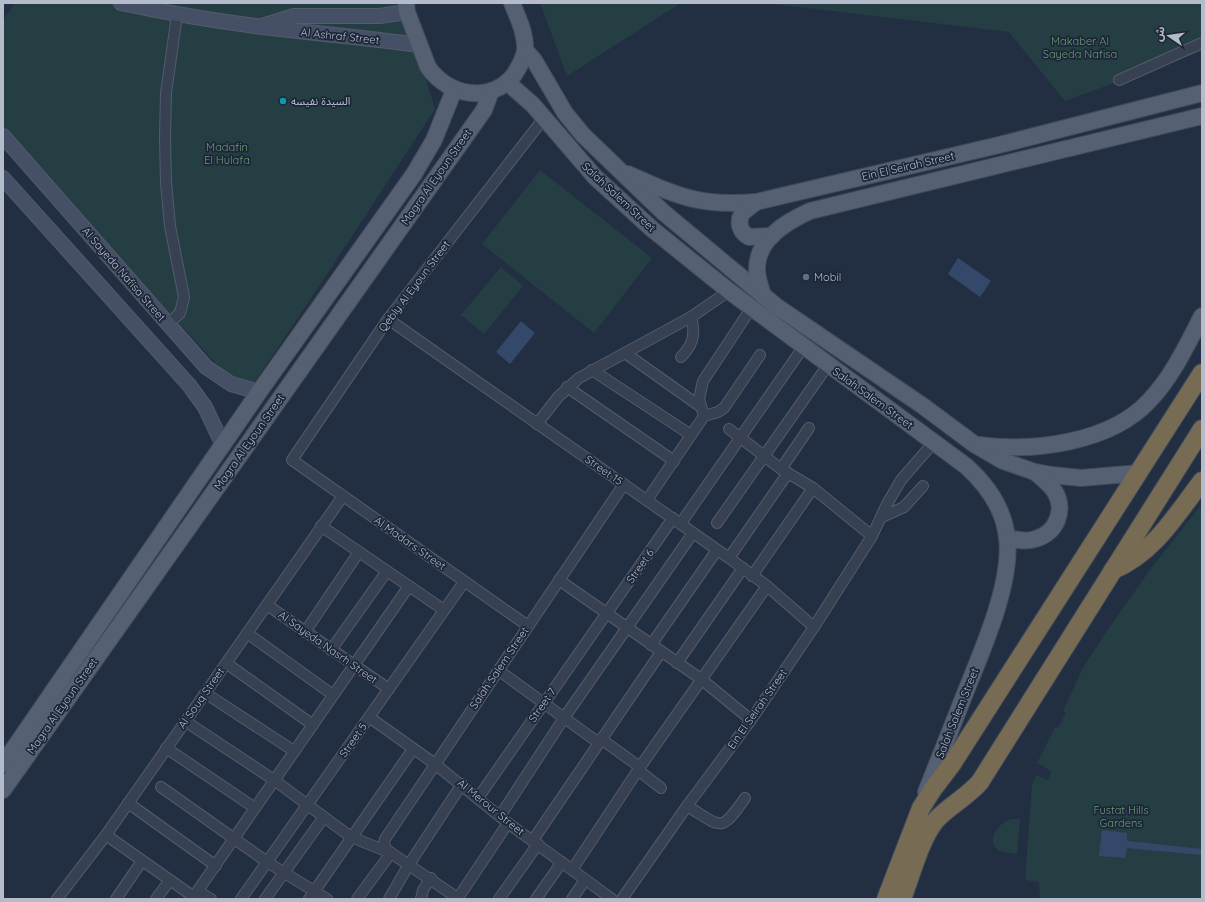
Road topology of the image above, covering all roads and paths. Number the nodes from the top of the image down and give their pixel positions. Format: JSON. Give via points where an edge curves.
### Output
{"nodes":[{"id":1,"x":121,"y":3,"type":"edge"},
{"id":2,"x":512,"y":3,"type":"edge"},
{"id":3,"x":406,"y":7,"type":"edge"},
{"id":4,"x":178,"y":15,"type":"junction"},
{"id":5,"x":261,"y":26,"type":"junction"},
{"id":6,"x":1202,"y":43,"type":"edge"},
{"id":7,"x":419,"y":45,"type":"junction"},
{"id":8,"x":525,"y":50,"type":"junction"},
{"id":9,"x":1119,"y":80,"type":"dead end"},
{"id":10,"x":507,"y":82,"type":"junction"},
{"id":11,"x":454,"y":90,"type":"junction"},
{"id":12,"x":491,"y":91,"type":"junction"},
{"id":13,"x":1202,"y":93,"type":"edge"},
{"id":14,"x":1202,"y":116,"type":"edge"},
{"id":15,"x":544,"y":118,"type":"junction"},
{"id":16,"x":3,"y":136,"type":"edge"},
{"id":17,"x":615,"y":168,"type":"junction"},
{"id":18,"x":3,"y":178,"type":"edge"},
{"id":19,"x":756,"y":202,"type":"junction"},
{"id":20,"x":772,"y":236,"type":"junction"},
{"id":21,"x":728,"y":290,"type":"junction"},
{"id":22,"x":758,"y":302,"type":"junction"},
{"id":23,"x":1202,"y":316,"type":"edge"},
{"id":24,"x":691,"y":317,"type":"junction"},
{"id":25,"x":388,"y":319,"type":"junction"},
{"id":26,"x":168,"y":324,"type":"junction"},
{"id":27,"x":804,"y":346,"type":"junction"},
{"id":28,"x":625,"y":353,"type":"junction"},
{"id":29,"x":760,"y":355,"type":"dead end"},
{"id":30,"x":681,"y":357,"type":"dead end"},
{"id":31,"x":828,"y":365,"type":"junction"},
{"id":32,"x":592,"y":370,"type":"junction"},
{"id":33,"x":1202,"y":373,"type":"edge"},
{"id":34,"x":568,"y":387,"type":"junction"},
{"id":35,"x":259,"y":392,"type":"junction"},
{"id":36,"x":702,"y":412,"type":"junction"},
{"id":37,"x":537,"y":424,"type":"junction"},
{"id":38,"x":809,"y":428,"type":"dead end"},
{"id":39,"x":729,"y":429,"type":"dead end"},
{"id":40,"x":1202,"y":429,"type":"edge"},
{"id":41,"x":691,"y":435,"type":"junction"},
{"id":42,"x":740,"y":437,"type":"junction"},
{"id":43,"x":934,"y":442,"type":"junction"},
{"id":44,"x":974,"y":444,"type":"junction"},
{"id":45,"x":223,"y":445,"type":"junction"},
{"id":46,"x":765,"y":457,"type":"junction"},
{"id":47,"x":292,"y":460,"type":"joint"},
{"id":48,"x":674,"y":461,"type":"junction"},
{"id":49,"x":785,"y":471,"type":"junction"},
{"id":50,"x":1035,"y":472,"type":"junction"},
{"id":51,"x":1139,"y":473,"type":"junction"},
{"id":52,"x":1202,"y":481,"type":"edge"},
{"id":53,"x":624,"y":484,"type":"junction"},
{"id":54,"x":923,"y":486,"type":"dead end"},
{"id":55,"x":813,"y":488,"type":"junction"},
{"id":56,"x":343,"y":496,"type":"junction"},
{"id":57,"x":647,"y":500,"type":"junction"},
{"id":58,"x":882,"y":517,"type":"junction"},
{"id":59,"x":677,"y":521,"type":"junction"},
{"id":60,"x":717,"y":523,"type":"dead end"},
{"id":61,"x":321,"y":526,"type":"junction"},
{"id":62,"x":693,"y":533,"type":"junction"},
{"id":63,"x":872,"y":536,"type":"junction"},
{"id":64,"x":1007,"y":538,"type":"junction"},
{"id":65,"x":717,"y":550,"type":"junction"},
{"id":66,"x":359,"y":552,"type":"junction"},
{"id":67,"x":729,"y":558,"type":"junction"},
{"id":68,"x":743,"y":568,"type":"junction"},
{"id":69,"x":1113,"y":570,"type":"junction"},
{"id":70,"x":387,"y":571,"type":"junction"},
{"id":71,"x":752,"y":576,"type":"junction"},
{"id":72,"x":559,"y":580,"type":"junction"},
{"id":73,"x":464,"y":582,"type":"junction"},
{"id":74,"x":409,"y":586,"type":"junction"},
{"id":75,"x":767,"y":586,"type":"junction"},
{"id":76,"x":266,"y":605,"type":"junction"},
{"id":77,"x":444,"y":610,"type":"junction"},
{"id":78,"x":606,"y":613,"type":"junction"},
{"id":79,"x":528,"y":626,"type":"junction"},
{"id":80,"x":814,"y":627,"type":"junction"},
{"id":81,"x":628,"y":628,"type":"junction"},
{"id":82,"x":305,"y":632,"type":"junction"},
{"id":83,"x":246,"y":633,"type":"junction"},
{"id":84,"x":651,"y":645,"type":"junction"},
{"id":85,"x":331,"y":650,"type":"junction"},
{"id":86,"x":661,"y":652,"type":"junction"},
{"id":87,"x":226,"y":663,"type":"junction"},
{"id":88,"x":677,"y":663,"type":"junction"},
{"id":89,"x":354,"y":665,"type":"junction"},
{"id":90,"x":498,"y":670,"type":"junction"},
{"id":91,"x":701,"y":679,"type":"junction"},
{"id":92,"x":389,"y":689,"type":"junction"},
{"id":93,"x":205,"y":693,"type":"junction"},
{"id":94,"x":334,"y":695,"type":"junction"},
{"id":95,"x":544,"y":703,"type":"junction"},
{"id":96,"x":369,"y":717,"type":"junction"},
{"id":97,"x":564,"y":718,"type":"junction"},
{"id":98,"x":751,"y":720,"type":"junction"},
{"id":99,"x":185,"y":721,"type":"junction"},
{"id":100,"x":313,"y":725,"type":"junction"},
{"id":101,"x":600,"y":741,"type":"junction"},
{"id":102,"x":166,"y":748,"type":"junction"},
{"id":103,"x":413,"y":749,"type":"junction"},
{"id":104,"x":294,"y":751,"type":"junction"},
{"id":105,"x":3,"y":764,"type":"edge"},
{"id":106,"x":435,"y":764,"type":"junction"},
{"id":107,"x":639,"y":769,"type":"junction"},
{"id":108,"x":274,"y":780,"type":"junction"},
{"id":109,"x":462,"y":784,"type":"junction"},
{"id":110,"x":161,"y":787,"type":"dead end"},
{"id":111,"x":661,"y":788,"type":"dead end"},
{"id":112,"x":3,"y":790,"type":"edge"},
{"id":113,"x":478,"y":798,"type":"junction"},
{"id":114,"x":745,"y":798,"type":"dead end"},
{"id":115,"x":128,"y":803,"type":"junction"},
{"id":116,"x":307,"y":805,"type":"junction"},
{"id":117,"x":687,"y":806,"type":"junction"},
{"id":118,"x":255,"y":808,"type":"junction"},
{"id":119,"x":921,"y":808,"type":"junction"},
{"id":120,"x":500,"y":816,"type":"junction"},
{"id":121,"x":324,"y":817,"type":"junction"},
{"id":122,"x":508,"y":823,"type":"junction"},
{"id":123,"x":106,"y":835,"type":"junction"},
{"id":124,"x":351,"y":837,"type":"junction"},
{"id":125,"x":234,"y":838,"type":"junction"},
{"id":126,"x":535,"y":842,"type":"junction"},
{"id":127,"x":390,"y":853,"type":"junction"},
{"id":128,"x":142,"y":861,"type":"junction"},
{"id":129,"x":267,"y":862,"type":"junction"},
{"id":130,"x":562,"y":862,"type":"junction"},
{"id":131,"x":216,"y":866,"type":"junction"},
{"id":132,"x":408,"y":866,"type":"junction"},
{"id":133,"x":572,"y":870,"type":"junction"},
{"id":134,"x":284,"y":872,"type":"junction"},
{"id":135,"x":431,"y":878,"type":"junction"},
{"id":136,"x":170,"y":880,"type":"junction"},
{"id":137,"x":585,"y":880,"type":"junction"},
{"id":138,"x":195,"y":895,"type":"edge"},
{"id":139,"x":312,"y":895,"type":"edge"},
{"id":140,"x":625,"y":898,"type":"edge"},
{"id":141,"x":57,"y":899,"type":"edge"},
{"id":142,"x":116,"y":899,"type":"edge"},
{"id":143,"x":156,"y":899,"type":"edge"},
{"id":144,"x":211,"y":899,"type":"edge"},
{"id":145,"x":241,"y":899,"type":"edge"},
{"id":146,"x":265,"y":899,"type":"edge"},
{"id":147,"x":327,"y":899,"type":"edge"},
{"id":148,"x":357,"y":899,"type":"edge"},
{"id":149,"x":389,"y":899,"type":"edge"},
{"id":150,"x":421,"y":899,"type":"edge"},
{"id":151,"x":459,"y":899,"type":"edge"},
{"id":152,"x":499,"y":899,"type":"edge"},
{"id":153,"x":536,"y":899,"type":"edge"},
{"id":154,"x":572,"y":899,"type":"edge"},
{"id":155,"x":612,"y":899,"type":"edge"},
{"id":156,"x":886,"y":899,"type":"edge"},
{"id":157,"x":902,"y":899,"type":"edge"}],
"edges":[{"from":1,"to":4,"type":"street","name":"Al Ashraf Street"},
{"from":2,"to":8,"type":"main road","via":[[524,35]]},
{"from":3,"to":5,"type":"street","name":"Al Ashraf Street","via":[[380,16],[294,16]]},
{"from":3,"to":7,"type":"main road"},
{"from":4,"to":5,"type":"street","name":"Al Ashraf Street"},
{"from":4,"to":26,"type":"street","via":[[166,93],[165,138],[170,226],[184,297],[180,313]]},
{"from":5,"to":7,"type":"street","name":"Al Ashraf Street"},
{"from":6,"to":9,"type":"street"},
{"from":7,"to":11,"type":"main road","via":[[433,75]]},
{"from":8,"to":10,"type":"main road","via":[[519,67]]},
{"from":8,"to":17,"type":"main road","name":"Salah Salem Street","via":[[534,60],[565,112]]},
{"from":10,"to":12,"type":"main road"},
{"from":10,"to":15,"type":"main road","name":"Salah Salem Street","via":[[533,104]]},
{"from":11,"to":12,"type":"main road","via":[[473,94]]},
{"from":11,"to":35,"type":"main road","name":"Magra Al Eyoun Street","via":[[442,123],[425,157]]},
{"from":12,"to":112,"type":"main road","name":"Magra Al Eyoun Street","via":[[484,110]]},
{"from":13,"to":19,"type":"main road","name":"Ein El Seirah Street","via":[[999,145]]},
{"from":14,"to":20,"type":"main road","name":"Ein El Seirah Street","via":[[810,211],[790,221]]},
{"from":15,"to":21,"type":"main road","name":"Salah Salem Street","via":[[574,154],[623,204]]},
{"from":15,"to":25,"type":"street","name":"Qebly Al Eyoun Street"},
{"from":16,"to":26,"type":"street","name":"Al Sayeda Nafisa Street"},
{"from":17,"to":19,"type":"main road","name":"Ein El Seirah Street","via":[[673,194],[693,200],[728,204]]},
{"from":17,"to":22,"type":"main road","name":"Salah Salem Street"},
{"from":18,"to":45,"type":"street","via":[[189,385],[208,413]]},
{"from":19,"to":20,"type":"main road","via":[[742,213],[740,227],[749,237]]},
{"from":20,"to":22,"type":"main road","name":"Ein El Seirah Street","via":[[758,260]]},
{"from":21,"to":22,"type":"main road","name":"Salah Salem Street"},
{"from":21,"to":24,"type":"street"},
{"from":22,"to":27,"type":"main road","name":"Salah Salem Street"},
{"from":22,"to":36,"type":"street","via":[[703,381],[700,390]]},
{"from":22,"to":44,"type":"main road","name":"Salah Salem Street","via":[[923,406]]},
{"from":23,"to":44,"type":"main road","via":[[1179,359],[1157,392],[1138,411],[1122,422],[1103,432],[1057,444],[1007,447]]},
{"from":24,"to":28,"type":"street"},
{"from":24,"to":30,"type":"street","via":[[693,339],[689,349]]},
{"from":25,"to":37,"type":"street","name":"Street 15"},
{"from":25,"to":47,"type":"street","name":"Qebly Al Eyoun Street"},
{"from":26,"to":35,"type":"street","name":"Al Sayeda Nafisa Street","via":[[206,367],[218,376],[245,389]]},
{"from":27,"to":31,"type":"main road","name":"Salah Salem Street"},
{"from":27,"to":42,"type":"street","name":"Street 6"},
{"from":28,"to":32,"type":"street"},
{"from":28,"to":36,"type":"street"},
{"from":29,"to":36,"type":"street","via":[[724,408],[718,412]]},
{"from":31,"to":43,"type":"main road","name":"Salah Salem Street"},
{"from":31,"to":46,"type":"street"},
{"from":32,"to":34,"type":"street"},
{"from":32,"to":41,"type":"street"},
{"from":33,"to":51,"type":"highway","name":"Salah Salem Street"},
{"from":34,"to":37,"type":"street"},
{"from":34,"to":48,"type":"street"},
{"from":35,"to":45,"type":"main road","name":"Magra Al Eyoun Street"},
{"from":36,"to":41,"type":"street"},
{"from":37,"to":53,"type":"street","name":"Street 15"},
{"from":38,"to":49,"type":"street"},
{"from":39,"to":42,"type":"street"},
{"from":40,"to":69,"type":"highway"},
{"from":41,"to":48,"type":"street"},
{"from":42,"to":46,"type":"street"},
{"from":42,"to":59,"type":"street","name":"Street 6"},
{"from":43,"to":58,"type":"street","name":"Ein El Seirah Street","via":[[900,480]]},
{"from":43,"to":64,"type":"main road","name":"Salah Salem Street","via":[[966,466],[983,483],[1001,515]]},
{"from":44,"to":50,"type":"main road","name":"Salah Salem Street","via":[[1003,461]]},
{"from":45,"to":105,"type":"main road","name":"Magra Al Eyoun Street"},
{"from":46,"to":49,"type":"street"},
{"from":46,"to":60,"type":"street"},
{"from":47,"to":56,"type":"street","name":"Al Madars Street"},
{"from":48,"to":57,"type":"street"},
{"from":49,"to":55,"type":"street"},
{"from":49,"to":67,"type":"street"},
{"from":50,"to":51,"type":"main road","name":"Salah Salem Street","via":[[1081,478]]},
{"from":50,"to":64,"type":"main road","via":[[1050,486],[1057,497],[1060,511],[1056,524],[1047,534],[1035,540]]},
{"from":51,"to":119,"type":"highway","name":"Salah Salem Street"},
{"from":52,"to":69,"type":"highway","via":[[1153,545],[1134,560]]},
{"from":53,"to":57,"type":"street","name":"Street 15"},
{"from":53,"to":72,"type":"street","name":"Salah Salem Street"},
{"from":54,"to":58,"type":"street","via":[[904,507]]},
{"from":55,"to":63,"type":"street"},
{"from":55,"to":71,"type":"street"},
{"from":56,"to":61,"type":"street","name":"Al Souq Street"},
{"from":56,"to":73,"type":"street","name":"Al Madars Street"},
{"from":57,"to":59,"type":"street","name":"Street 15"},
{"from":58,"to":63,"type":"street","name":"Ein El Seirah Street"},
{"from":59,"to":62,"type":"street","name":"Street 15"},
{"from":59,"to":78,"type":"street","name":"Street 6"},
{"from":61,"to":66,"type":"street"},
{"from":61,"to":76,"type":"street","name":"Al Souq Street"},
{"from":62,"to":65,"type":"street","name":"Street 15"},
{"from":62,"to":81,"type":"street"},
{"from":63,"to":80,"type":"street","name":"Ein El Seirah Street"},
{"from":64,"to":119,"type":"main road","name":"Salah Salem Street","via":[[1007,568],[994,614]]},
{"from":65,"to":67,"type":"street","name":"Street 15"},
{"from":65,"to":84,"type":"street"},
{"from":66,"to":70,"type":"street"},
{"from":66,"to":82,"type":"street"},
{"from":67,"to":68,"type":"street","name":"Street 15"},
{"from":68,"to":71,"type":"street","name":"Street 15"},
{"from":68,"to":88,"type":"street"},
{"from":69,"to":157,"type":"highway","via":[[980,782],[972,792],[936,820],[928,831]]},
{"from":70,"to":74,"type":"street"},
{"from":70,"to":85,"type":"street"},
{"from":71,"to":75,"type":"street","name":"Street 15"},
{"from":72,"to":78,"type":"street"},
{"from":72,"to":79,"type":"street","name":"Salah Salem Street"},
{"from":73,"to":77,"type":"street","name":"Street 5"},
{"from":73,"to":79,"type":"street","name":"Al Madars Street"},
{"from":74,"to":77,"type":"street"},
{"from":74,"to":89,"type":"street"},
{"from":75,"to":80,"type":"street","name":"Street 15"},
{"from":75,"to":91,"type":"street"},
{"from":76,"to":82,"type":"street","name":"Al Sayeda Nasrh Street"},
{"from":76,"to":83,"type":"street","name":"Al Souq Street"},
{"from":77,"to":92,"type":"street","name":"Street 5"},
{"from":78,"to":81,"type":"street"},
{"from":78,"to":95,"type":"street","name":"Street 7"},
{"from":79,"to":90,"type":"street","name":"Salah Salem Street"},
{"from":80,"to":98,"type":"street","name":"Ein El Seirah Street"},
{"from":81,"to":84,"type":"street"},
{"from":81,"to":97,"type":"street"},
{"from":82,"to":85,"type":"street","name":"Al Sayeda Nasrh Street"},
{"from":83,"to":87,"type":"street","name":"Al Souq Street"},
{"from":83,"to":94,"type":"street"},
{"from":84,"to":86,"type":"street"},
{"from":85,"to":89,"type":"street","name":"Al Sayeda Nasrh Street"},
{"from":86,"to":88,"type":"street"},
{"from":86,"to":101,"type":"street"},
{"from":87,"to":93,"type":"street","name":"Al Souq Street"},
{"from":87,"to":100,"type":"street"},
{"from":88,"to":91,"type":"street"},
{"from":89,"to":92,"type":"street","name":"Al Sayeda Nasrh Street"},
{"from":89,"to":94,"type":"street"},
{"from":90,"to":95,"type":"street"},
{"from":90,"to":106,"type":"street","name":"Salah Salem Street"},
{"from":91,"to":98,"type":"street"},
{"from":91,"to":107,"type":"street"},
{"from":92,"to":96,"type":"street","name":"Street 5"},
{"from":93,"to":99,"type":"street","name":"Al Souq Street"},
{"from":93,"to":104,"type":"street"},
{"from":94,"to":100,"type":"street"},
{"from":95,"to":97,"type":"street"},
{"from":95,"to":113,"type":"street","name":"Street 7"},
{"from":96,"to":103,"type":"street","name":"Al Merour Street"},
{"from":96,"to":116,"type":"street","name":"Street 5"},
{"from":97,"to":101,"type":"street"},
{"from":97,"to":120,"type":"street"},
{"from":98,"to":117,"type":"street","name":"Ein El Seirah Street"},
{"from":99,"to":102,"type":"street","name":"Al Souq Street"},
{"from":99,"to":108,"type":"street"},
{"from":100,"to":104,"type":"street"},
{"from":101,"to":107,"type":"street"},
{"from":101,"to":126,"type":"street"},
{"from":102,"to":115,"type":"street","name":"Al Souq Street"},
{"from":102,"to":118,"type":"street"},
{"from":103,"to":106,"type":"street","name":"Al Merour Street"},
{"from":103,"to":124,"type":"street"},
{"from":104,"to":108,"type":"street"},
{"from":106,"to":109,"type":"street","name":"Al Merour Street"},
{"from":106,"to":127,"type":"street","name":"Salah Salem Street","via":[[385,839],[384,845]]},
{"from":107,"to":111,"type":"street"},
{"from":107,"to":133,"type":"street"},
{"from":108,"to":116,"type":"street"},
{"from":108,"to":118,"type":"street"},
{"from":109,"to":113,"type":"street","name":"Al Merour Street"},
{"from":109,"to":132,"type":"street"},
{"from":110,"to":125,"type":"street"},
{"from":113,"to":120,"type":"street","name":"Al Merour Street"},
{"from":114,"to":117,"type":"street","via":[[730,819],[717,824]]},
{"from":115,"to":123,"type":"street","name":"Al Souq Street"},
{"from":115,"to":131,"type":"street"},
{"from":116,"to":121,"type":"street"},
{"from":116,"to":129,"type":"street","name":"Street 5"},
{"from":117,"to":140,"type":"street","name":"Ein El Seirah Street"},
{"from":118,"to":125,"type":"street"},
{"from":119,"to":156,"type":"highway","name":"Salah Salem Street"},
{"from":120,"to":122,"type":"street","name":"Al Merour Street"},
{"from":121,"to":124,"type":"street"},
{"from":121,"to":134,"type":"street"},
{"from":122,"to":126,"type":"street","name":"Al Merour Street"},
{"from":122,"to":151,"type":"street"},
{"from":123,"to":128,"type":"street"},
{"from":123,"to":141,"type":"street","name":"Al Souq Street"},
{"from":124,"to":127,"type":"street"},
{"from":124,"to":139,"type":"street"},
{"from":125,"to":129,"type":"street"},
{"from":125,"to":131,"type":"street"},
{"from":126,"to":130,"type":"street","name":"Al Merour Street"},
{"from":126,"to":152,"type":"street"},
{"from":127,"to":132,"type":"street"},
{"from":127,"to":148,"type":"street"},
{"from":128,"to":136,"type":"street"},
{"from":128,"to":142,"type":"street"},
{"from":129,"to":134,"type":"street"},
{"from":129,"to":145,"type":"street","name":"Street 5"},
{"from":130,"to":133,"type":"street","name":"Al Merour Street"},
{"from":130,"to":153,"type":"street"},
{"from":131,"to":138,"type":"street"},
{"from":132,"to":135,"type":"street"},
{"from":132,"to":149,"type":"street"},
{"from":133,"to":137,"type":"street","name":"Al Merour Street"},
{"from":134,"to":139,"type":"street"},
{"from":134,"to":146,"type":"street"},
{"from":135,"to":150,"type":"street","via":[[423,890]]},
{"from":135,"to":151,"type":"street"},
{"from":136,"to":138,"type":"street"},
{"from":136,"to":143,"type":"street"},
{"from":137,"to":154,"type":"street"},
{"from":137,"to":155,"type":"street","name":"Al Merour Street"},
{"from":138,"to":144,"type":"street"},
{"from":139,"to":147,"type":"street"}]}
